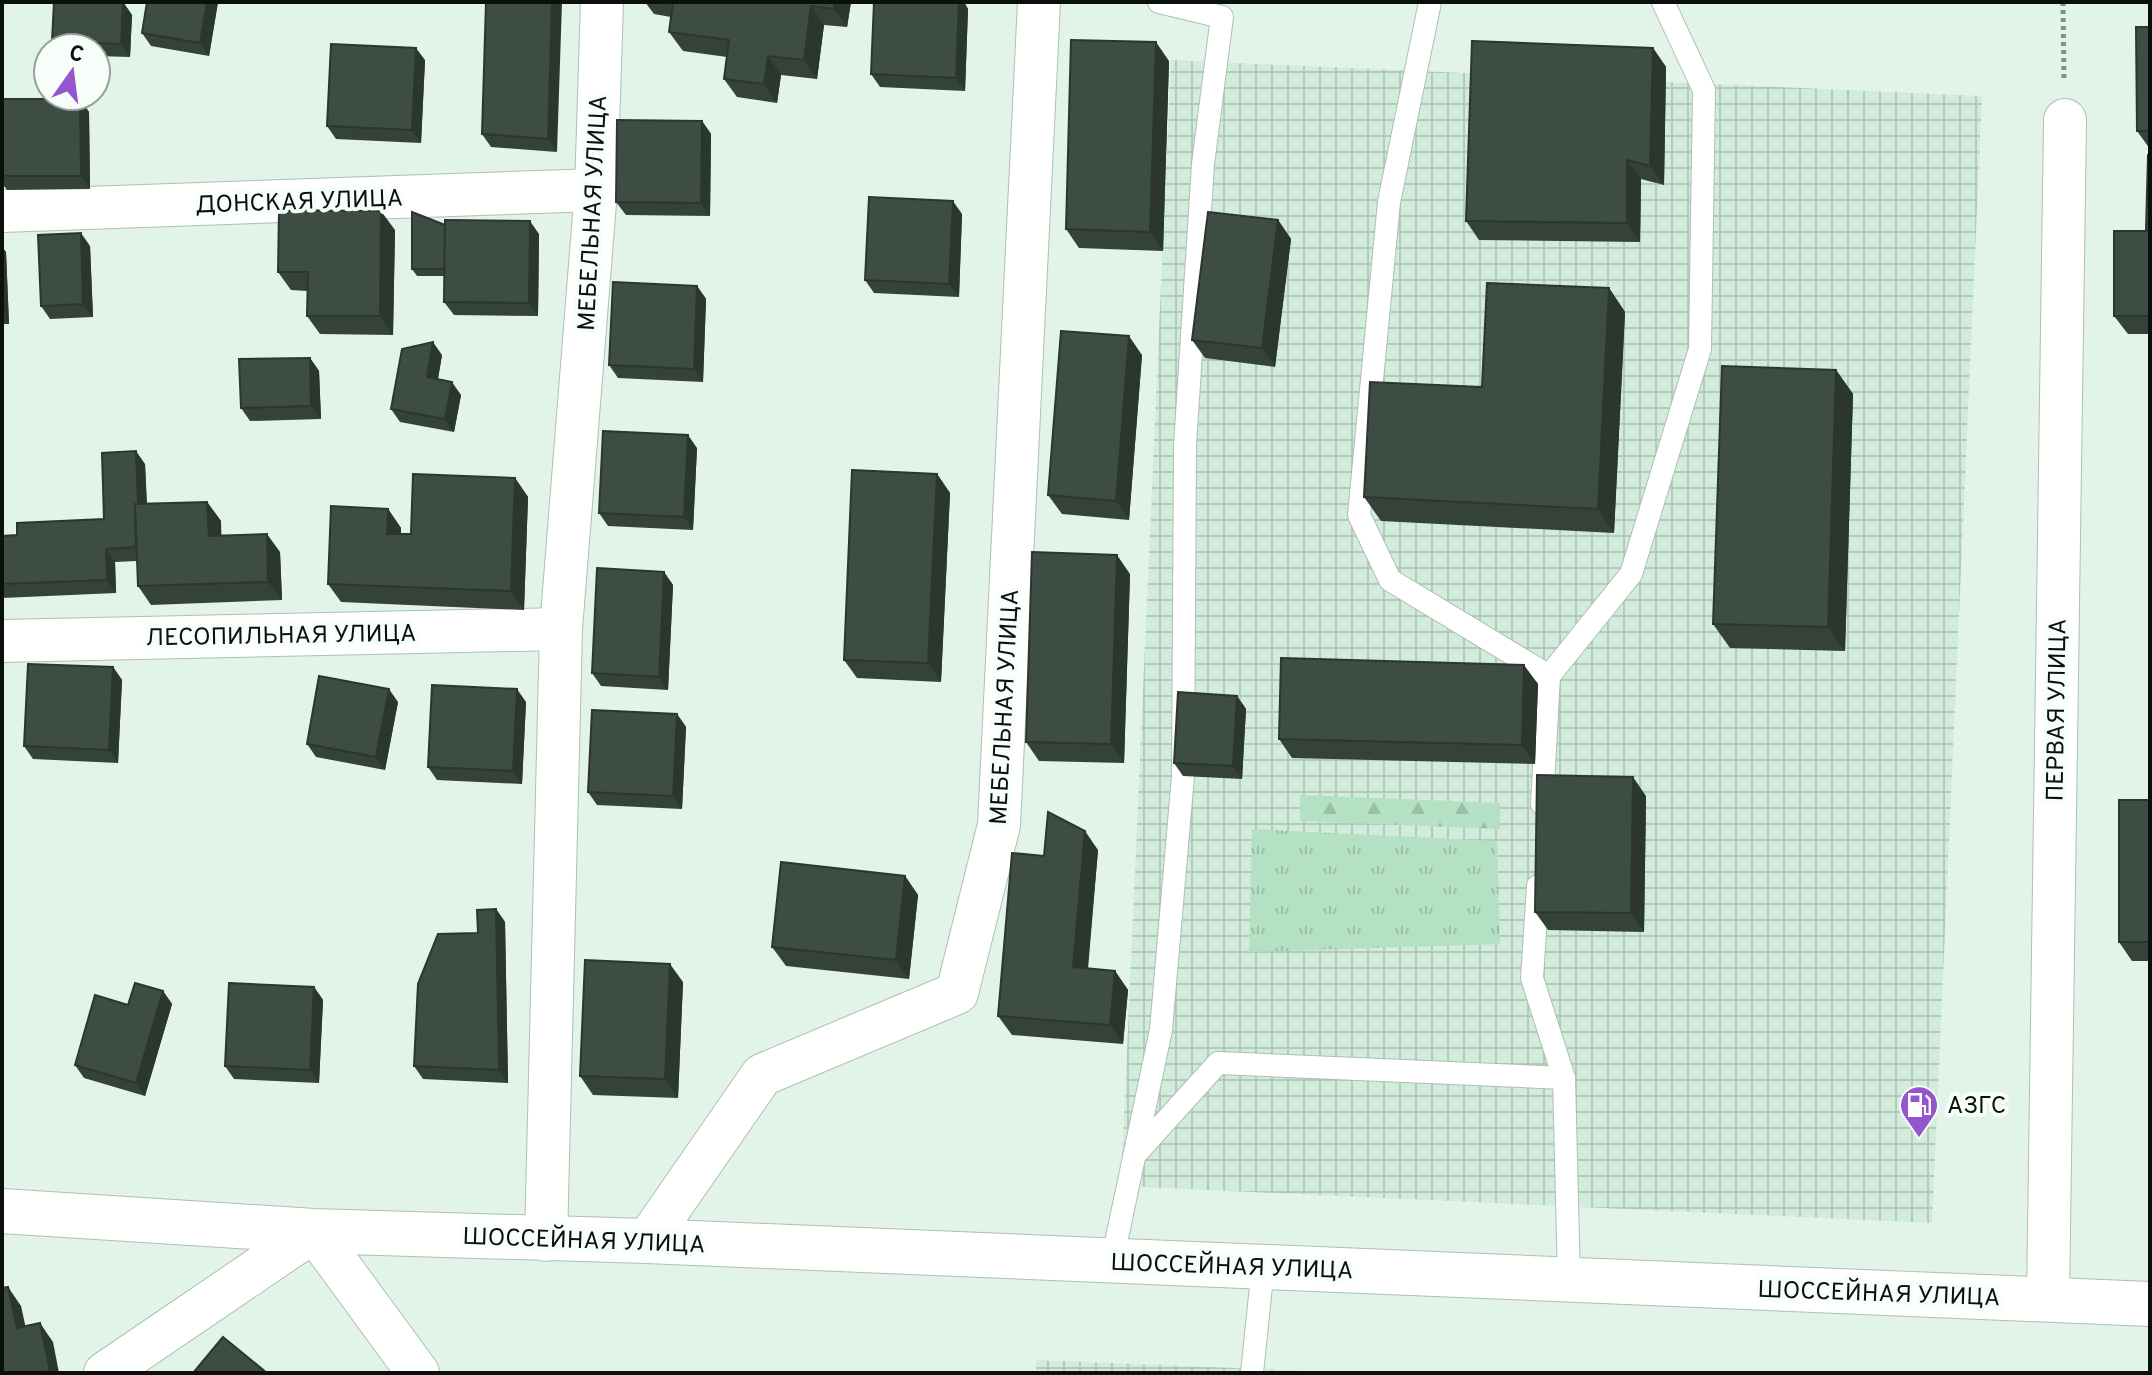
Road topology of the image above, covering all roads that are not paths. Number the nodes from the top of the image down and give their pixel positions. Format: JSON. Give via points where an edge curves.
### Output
{"nodes":[{"id":1,"x":602,"y":2,"type":"edge"},
{"id":2,"x":1039,"y":2,"type":"edge"},
{"id":3,"x":1159,"y":2,"type":"edge"},
{"id":4,"x":1430,"y":2,"type":"edge"},
{"id":5,"x":1663,"y":2,"type":"edge"},
{"id":6,"x":2065,"y":120,"type":"road end"},
{"id":7,"x":596,"y":190,"type":"junction"},
{"id":8,"x":2,"y":211,"type":"edge"},
{"id":9,"x":561,"y":629,"type":"junction"},
{"id":10,"x":2,"y":641,"type":"edge"},
{"id":11,"x":1549,"y":676,"type":"junction"},
{"id":12,"x":1541,"y":819,"type":"edge"},
{"id":13,"x":1539,"y":867,"type":"edge"},
{"id":14,"x":1564,"y":1078,"type":"junction"},
{"id":15,"x":1134,"y":1156,"type":"junction"},
{"id":16,"x":2,"y":1211,"type":"edge"},
{"id":17,"x":314,"y":1231,"type":"junction"},
{"id":18,"x":546,"y":1240,"type":"junction"},
{"id":19,"x":647,"y":1241,"type":"junction"},
{"id":20,"x":1112,"y":1261,"type":"junction"},
{"id":21,"x":1263,"y":1267,"type":"junction"},
{"id":22,"x":1569,"y":1280,"type":"junction"},
{"id":23,"x":2048,"y":1300,"type":"junction"},
{"id":24,"x":2150,"y":1304,"type":"edge"},
{"id":25,"x":105,"y":1373,"type":"edge"},
{"id":26,"x":418,"y":1373,"type":"edge"},
{"id":27,"x":1252,"y":1373,"type":"edge"}],
"edges":[{"from":1,"to":7,"type":"street","name":"МЕБЕЛЬНАЯ УЛИЦА"},
{"from":2,"to":19,"type":"street","name":"МЕБЕЛЬНАЯ УЛИЦА","via":[[999,825],[957,993],[762,1075]]},
{"from":3,"to":15,"type":"lane","via":[[1222,17],[1203,164],[1185,446],[1183,776],[1161,1030]]},
{"from":4,"to":11,"type":"lane","via":[[1389,202],[1359,515],[1390,580]]},
{"from":5,"to":11,"type":"lane","via":[[1704,90],[1700,349],[1631,574]]},
{"from":6,"to":23,"type":"street","name":"ПЕРВАЯ УЛИЦА"},
{"from":7,"to":8,"type":"street","name":"ДОНСКАЯ УЛИЦА"},
{"from":7,"to":9,"type":"street","name":"МЕБЕЛЬНАЯ УЛИЦА"},
{"from":9,"to":10,"type":"street","name":"ЛЕСОПИЛЬНАЯ УЛИЦА"},
{"from":9,"to":18,"type":"street","name":"МЕБЕЛЬНАЯ УЛИЦА"},
{"from":11,"to":12,"type":"lane"},
{"from":13,"to":14,"type":"lane","via":[[1532,978]]},
{"from":14,"to":15,"type":"lane","via":[[1218,1063]]},
{"from":14,"to":22,"type":"lane"},
{"from":15,"to":20,"type":"lane"},
{"from":16,"to":17,"type":"main road","name":"ШОССЕЙНАЯ УЛИЦА"},
{"from":17,"to":18,"type":"main road","name":"ШОССЕЙНАЯ УЛИЦА"},
{"from":17,"to":25,"type":"street"},
{"from":17,"to":26,"type":"street"},
{"from":18,"to":19,"type":"main road","name":"ШОССЕЙНАЯ УЛИЦА"},
{"from":19,"to":20,"type":"main road","name":"ШОССЕЙНАЯ УЛИЦА"},
{"from":20,"to":21,"type":"main road","name":"ШОССЕЙНАЯ УЛИЦА"},
{"from":21,"to":22,"type":"main road","name":"ШОССЕЙНАЯ УЛИЦА"},
{"from":21,"to":27,"type":"lane"},
{"from":22,"to":23,"type":"main road","name":"ШОССЕЙНАЯ УЛИЦА"},
{"from":23,"to":24,"type":"main road","name":"ШОССЕЙНАЯ УЛИЦА"}]}
